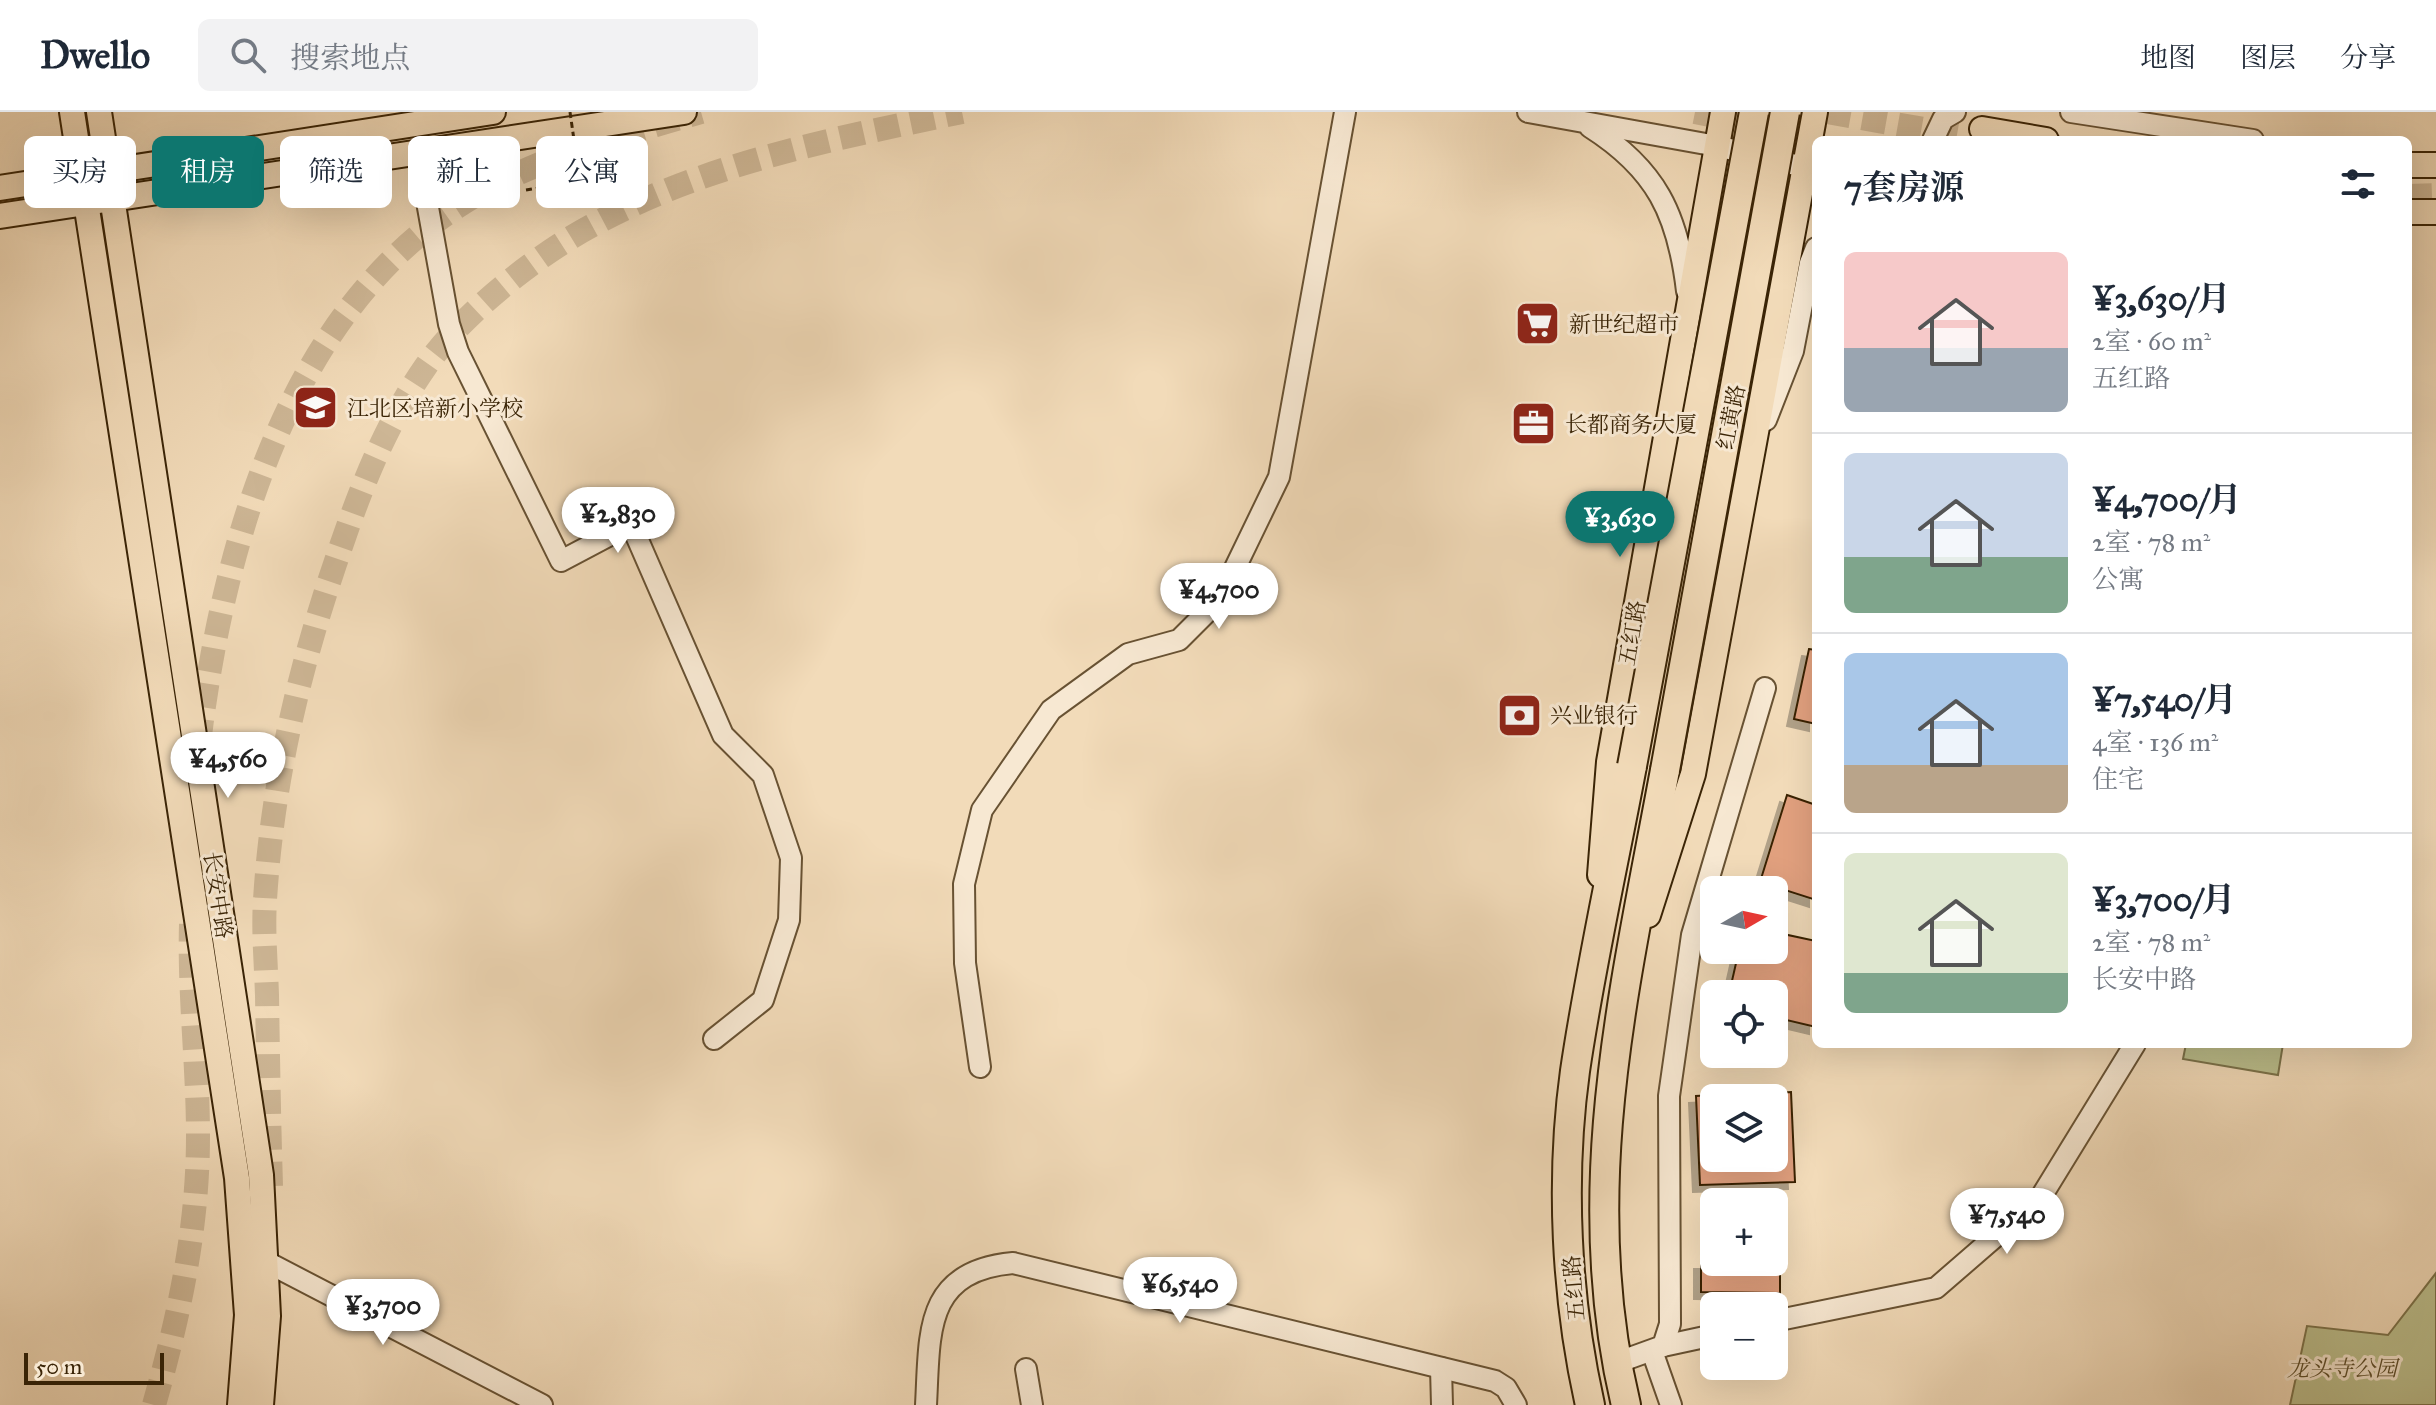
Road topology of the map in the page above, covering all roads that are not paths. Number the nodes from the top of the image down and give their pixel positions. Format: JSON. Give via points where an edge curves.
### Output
{"nodes":[{"id":1,"x":72,"y":112,"type":"edge"},
{"id":2,"x":99,"y":112,"type":"edge"},
{"id":3,"x":493,"y":112,"type":"edge"},
{"id":4,"x":684,"y":112,"type":"edge"},
{"id":5,"x":1345,"y":112,"type":"edge"},
{"id":6,"x":1528,"y":112,"type":"edge"},
{"id":7,"x":1723,"y":112,"type":"edge"},
{"id":8,"x":1754,"y":112,"type":"edge"},
{"id":9,"x":1785,"y":112,"type":"edge"},
{"id":10,"x":1815,"y":112,"type":"edge"},
{"id":11,"x":1955,"y":112,"type":"edge"},
{"id":12,"x":2071,"y":112,"type":"edge"},
{"id":13,"x":1589,"y":116,"type":"edge"},
{"id":14,"x":1982,"y":129,"type":"dead end"},
{"id":15,"x":76,"y":136,"type":"edge"},
{"id":16,"x":103,"y":136,"type":"edge"},
{"id":17,"x":1813,"y":136,"type":"edge"},
{"id":18,"x":1935,"y":136,"type":"edge"},
{"id":19,"x":2023,"y":136,"type":"edge"},
{"id":20,"x":2227,"y":136,"type":"edge"},
{"id":21,"x":520,"y":137,"type":"edge"},
{"id":22,"x":1717,"y":146,"type":"junction"},
{"id":23,"x":408,"y":153,"type":"edge"},
{"id":24,"x":136,"y":167,"type":"edge"},
{"id":25,"x":1811,"y":168,"type":"edge"},
{"id":26,"x":24,"y":184,"type":"edge"},
{"id":27,"x":0,"y":188,"type":"edge"},
{"id":28,"x":136,"y":193,"type":"edge"},
{"id":29,"x":46,"y":208,"type":"edge"},
{"id":30,"x":87,"y":208,"type":"edge"},
{"id":31,"x":114,"y":208,"type":"edge"},
{"id":32,"x":428,"y":208,"type":"edge"},
{"id":33,"x":2412,"y":212,"type":"edge"},
{"id":34,"x":2436,"y":212,"type":"edge"},
{"id":35,"x":0,"y":216,"type":"edge"},
{"id":36,"x":1812,"y":258,"type":"edge"},
{"id":37,"x":1689,"y":306,"type":"junction"},
{"id":38,"x":1778,"y":322,"type":"junction"},
{"id":39,"x":1754,"y":449,"type":"junction"},
{"id":40,"x":1765,"y":688,"type":"dead end"},
{"id":41,"x":1632,"y":766,"type":"joint"},
{"id":42,"x":1665,"y":770,"type":"joint"},
{"id":43,"x":1592,"y":980,"type":"junction"},
{"id":44,"x":1626,"y":984,"type":"junction"},
{"id":45,"x":714,"y":1039,"type":"dead end"},
{"id":46,"x":2133,"y":1048,"type":"edge"},
{"id":47,"x":980,"y":1067,"type":"dead end"},
{"id":48,"x":244,"y":1250,"type":"junction"},
{"id":49,"x":268,"y":1262,"type":"junction"},
{"id":50,"x":1788,"y":1318,"type":"edge"},
{"id":51,"x":1700,"y":1338,"type":"edge"},
{"id":52,"x":1657,"y":1349,"type":"junction"},
{"id":53,"x":1616,"y":1363,"type":"junction"},
{"id":54,"x":1441,"y":1368,"type":"junction"},
{"id":55,"x":1026,"y":1369,"type":"dead end"},
{"id":56,"x":240,"y":1405,"type":"edge"},
{"id":57,"x":261,"y":1405,"type":"edge"},
{"id":58,"x":542,"y":1405,"type":"edge"},
{"id":59,"x":926,"y":1405,"type":"edge"},
{"id":60,"x":1032,"y":1405,"type":"edge"},
{"id":61,"x":1442,"y":1405,"type":"edge"},
{"id":62,"x":1516,"y":1405,"type":"edge"},
{"id":63,"x":1590,"y":1405,"type":"edge"},
{"id":64,"x":1626,"y":1405,"type":"edge"},
{"id":65,"x":1671,"y":1405,"type":"edge"}],
"edges":[{"from":1,"to":15,"type":"main road","name":"长安中路"},
{"from":2,"to":16,"type":"main road","name":"长安中路"},
{"from":3,"to":24,"type":"main road"},
{"from":4,"to":21,"type":"main road"},
{"from":5,"to":47,"type":"street","via":[[1279,477],[1220,599],[1179,640],[1128,654],[1051,710],[982,810],[964,884],[965,963]]},
{"from":6,"to":13,"type":"street"},
{"from":7,"to":22,"type":"main road","name":"五红路"},
{"from":8,"to":41,"type":"highway","name":"红黄路","bridge":true},
{"from":9,"to":42,"type":"highway","name":"红黄路","bridge":true},
{"from":10,"to":17,"type":"main road","name":"五红路"},
{"from":11,"to":18,"type":"street","via":[[1943,119]]},
{"from":12,"to":20,"type":"street"},
{"from":13,"to":22,"type":"street"},
{"from":13,"to":37,"type":"street","via":[[1662,196],[1682,251]]},
{"from":14,"to":19,"type":"main road"},
{"from":22,"to":25,"type":"street"},
{"from":22,"to":37,"type":"main road","name":"五红路"},
{"from":23,"to":28,"type":"main road"},
{"from":25,"to":38,"type":"main road","name":"五红路"},
{"from":26,"to":27,"type":"main road"},
{"from":29,"to":35,"type":"main road"},
{"from":30,"to":48,"type":"main road","name":"长安中路","via":[[198,915]]},
{"from":31,"to":49,"type":"main road","name":"长安中路","via":[[261,1175]]},
{"from":32,"to":45,"type":"street","via":[[458,352],[561,561],[631,524],[723,735],[763,775],[791,858],[789,920],[763,1000]]},
{"from":33,"to":34,"type":"main road"},
{"from":36,"to":39,"type":"street","via":[[1793,351]]},
{"from":37,"to":38,"type":"main road","via":[[1705,294],[1737,290],[1751,293]]},
{"from":37,"to":43,"type":"main road","name":"五红路","via":[[1609,762]]},
{"from":38,"to":39,"type":"main road","name":"五红路"},
{"from":39,"to":44,"type":"main road","name":"五红路","via":[[1693,774]]},
{"from":40,"to":52,"type":"street","via":[[1692,935],[1669,1096],[1670,1324]]},
{"from":41,"to":43,"type":"highway","name":"五红路"},
{"from":42,"to":44,"type":"highway","name":"五红路"},
{"from":43,"to":63,"type":"highway","name":"五红路","via":[[1575,1073],[1568,1205],[1578,1338]]},
{"from":44,"to":53,"type":"highway","name":"五红路","via":[[1604,1135],[1604,1264]]},
{"from":46,"to":50,"type":"street","via":[[2041,1197],[1936,1288]]},
{"from":48,"to":49,"type":"street"},
{"from":48,"to":56,"type":"main road","name":"长安中路","via":[[247,1315]]},
{"from":49,"to":57,"type":"main road","name":"长安中路"},
{"from":49,"to":58,"type":"street"},
{"from":51,"to":52,"type":"street"},
{"from":52,"to":53,"type":"street"},
{"from":52,"to":65,"type":"street"},
{"from":53,"to":64,"type":"highway","name":"五红路"},
{"from":54,"to":59,"type":"street","via":[[1013,1263],[976,1269],[937,1306],[930,1326]]},
{"from":54,"to":61,"type":"street"},
{"from":54,"to":62,"type":"street","via":[[1495,1381]]},
{"from":55,"to":60,"type":"street"}]}
